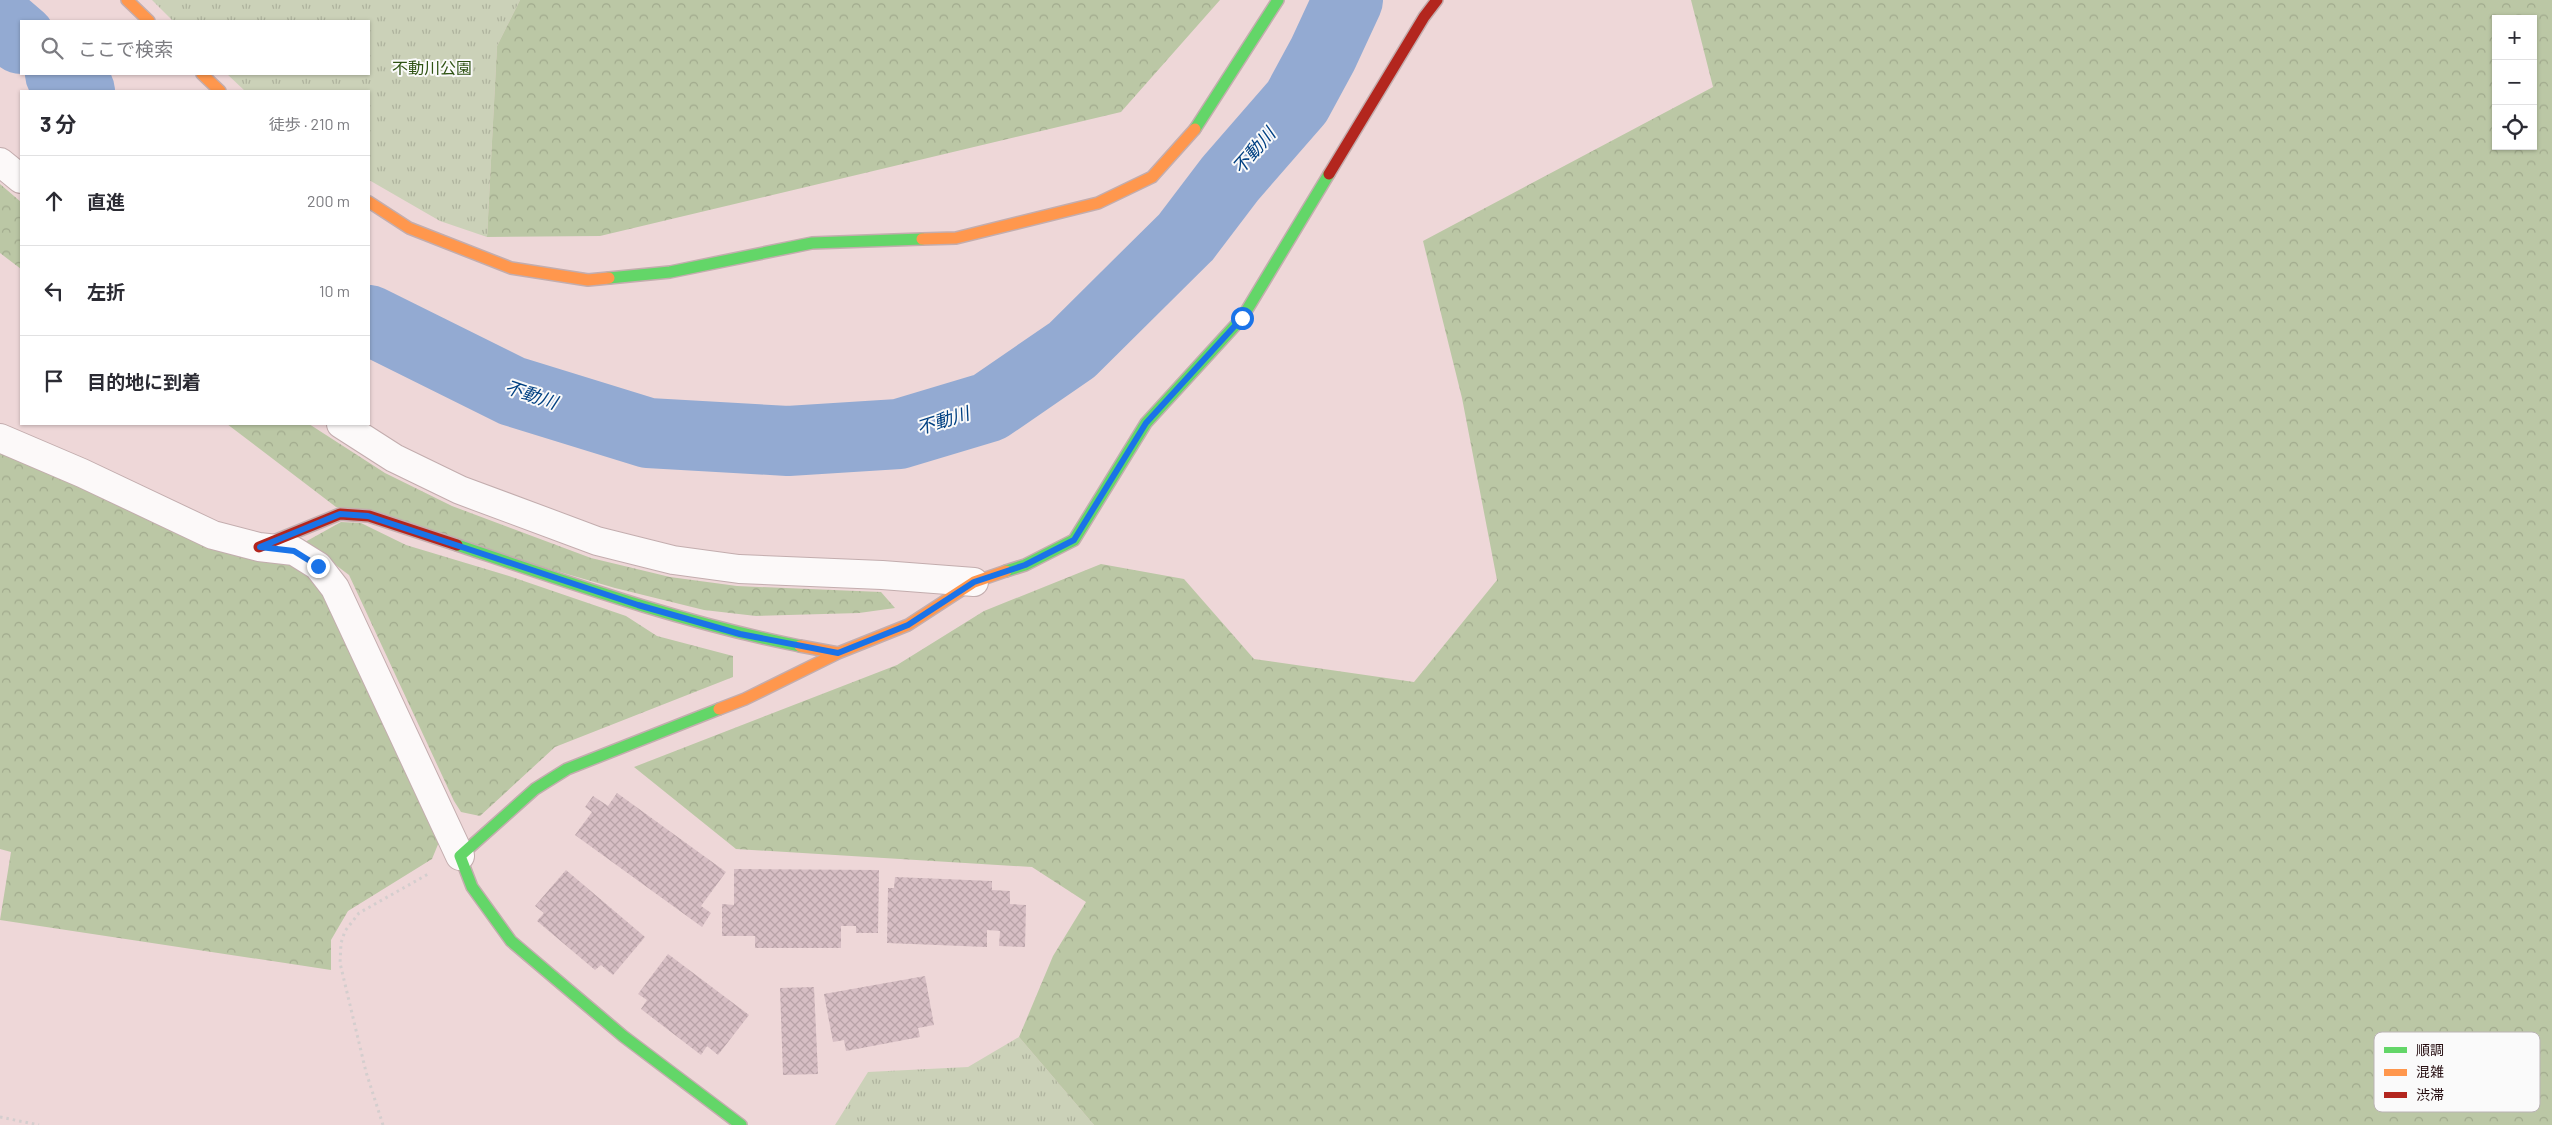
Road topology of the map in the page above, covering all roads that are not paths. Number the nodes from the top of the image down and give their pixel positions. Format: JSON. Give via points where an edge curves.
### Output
{"nodes":[{"id":1,"x":127,"y":0,"type":"edge"},
{"id":2,"x":1278,"y":0,"type":"edge"},
{"id":3,"x":1437,"y":0,"type":"edge"},
{"id":4,"x":148,"y":20,"type":"edge"},
{"id":5,"x":203,"y":75,"type":"edge"},
{"id":6,"x":219,"y":90,"type":"edge"},
{"id":7,"x":0,"y":162,"type":"edge"},
{"id":8,"x":20,"y":178,"type":"edge"},
{"id":9,"x":370,"y":203,"type":"edge"},
{"id":10,"x":343,"y":425,"type":"edge"},
{"id":11,"x":0,"y":438,"type":"edge"},
{"id":12,"x":260,"y":547,"type":"junction"},
{"id":13,"x":974,"y":582,"type":"junction"},
{"id":14,"x":838,"y":653,"type":"junction"},
{"id":15,"x":460,"y":856,"type":"junction"},
{"id":16,"x":741,"y":1125,"type":"edge"}],
"edges":[{"from":1,"to":4,"type":"street"},
{"from":2,"to":9,"type":"street","via":[[1197,127],[1152,177],[1098,203],[956,238],[812,243],[670,272],[588,280],[511,268],[409,228]]},
{"from":3,"to":13,"type":"street","via":[[1242,318],[1146,423],[1074,540],[1025,565]]},
{"from":5,"to":6,"type":"street"},
{"from":7,"to":8,"type":"street"},
{"from":10,"to":13,"type":"street","via":[[394,458],[460,490],[597,541],[673,560],[739,569]]},
{"from":11,"to":12,"type":"street","via":[[213,535]]},
{"from":12,"to":14,"type":"street","via":[[340,514],[368,516],[638,605],[740,634]]},
{"from":12,"to":15,"type":"street","via":[[294,551],[318,566],[335,588]]},
{"from":13,"to":14,"type":"street","via":[[908,625]]},
{"from":14,"to":15,"type":"street","via":[[746,699],[567,769],[535,789]]},
{"from":15,"to":16,"type":"street","via":[[472,887],[511,941],[623,1036]]}]}
